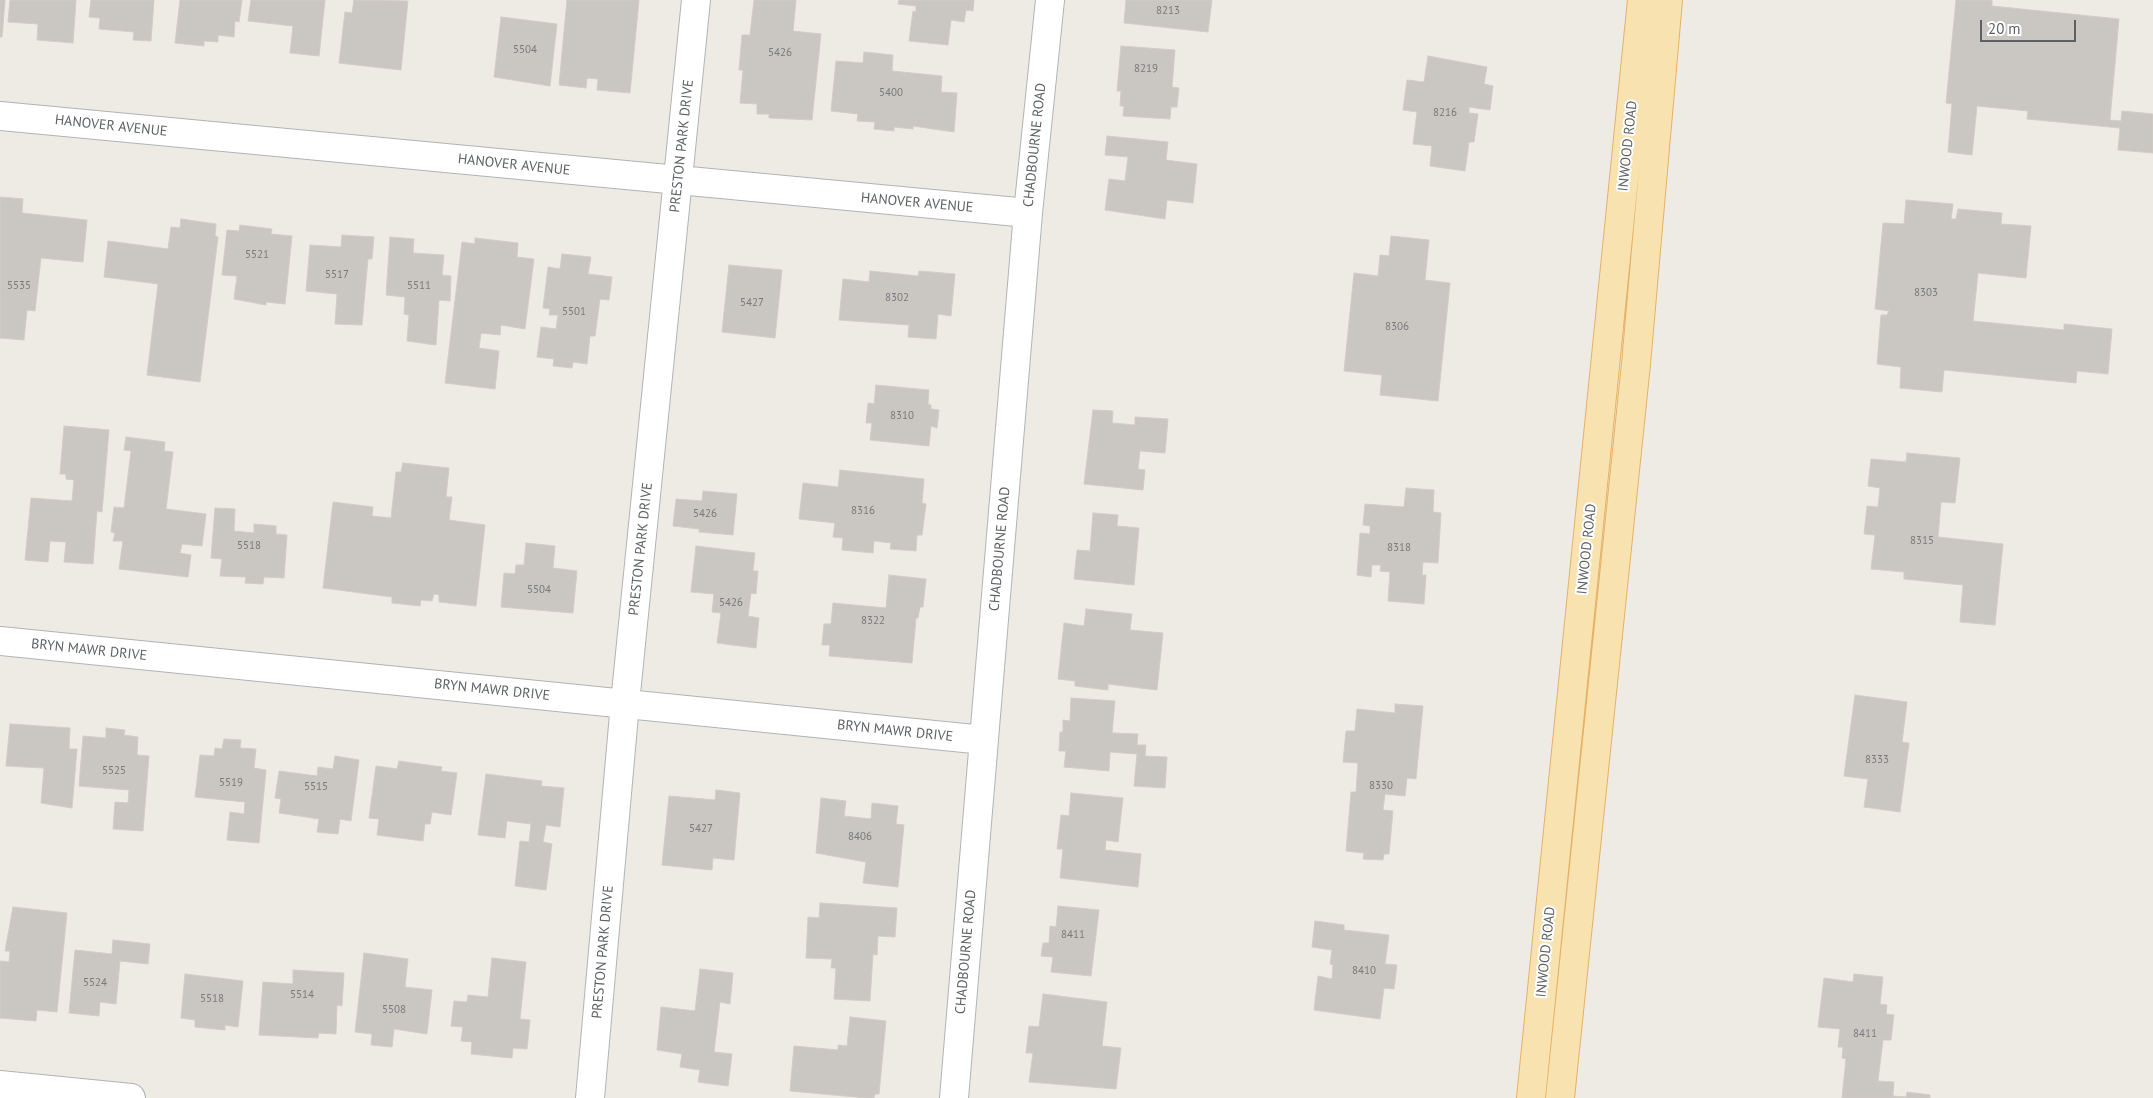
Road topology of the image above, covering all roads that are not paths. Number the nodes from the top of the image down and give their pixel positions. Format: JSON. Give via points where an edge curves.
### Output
{"nodes":[{"id":1,"x":696,"y":0,"type":"edge"},
{"id":2,"x":1050,"y":0,"type":"edge"},
{"id":3,"x":1642,"y":0,"type":"edge"},
{"id":4,"x":1668,"y":0,"type":"edge"},
{"id":5,"x":0,"y":116,"type":"edge"},
{"id":6,"x":679,"y":181,"type":"junction"},
{"id":7,"x":1028,"y":213,"type":"junction"},
{"id":8,"x":1599,"y":431,"type":"junction"},
{"id":9,"x":1627,"y":434,"type":"junction"},
{"id":10,"x":0,"y":641,"type":"edge"},
{"id":11,"x":625,"y":703,"type":"junction"},
{"id":12,"x":984,"y":740,"type":"junction"},
{"id":13,"x":0,"y":1085,"type":"edge"},
{"id":14,"x":1532,"y":1093,"type":"edge"},
{"id":15,"x":1561,"y":1095,"type":"edge"},
{"id":16,"x":130,"y":1098,"type":"edge"},
{"id":17,"x":590,"y":1098,"type":"edge"},
{"id":18,"x":954,"y":1098,"type":"edge"}],
"edges":[{"from":1,"to":6,"type":"street","name":"PRESTON PARK DRIVE"},
{"from":2,"to":7,"type":"street","name":"CHADBOURNE ROAD"},
{"from":3,"to":8,"type":"main road","name":"INWOOD ROAD"},
{"from":4,"to":9,"type":"main road","name":"INWOOD ROAD"},
{"from":5,"to":6,"type":"street","name":"HANOVER AVENUE"},
{"from":6,"to":7,"type":"street","name":"HANOVER AVENUE"},
{"from":6,"to":11,"type":"street","name":"PRESTON PARK DRIVE"},
{"from":7,"to":12,"type":"street","name":"CHADBOURNE ROAD"},
{"from":8,"to":9,"type":"main road"},
{"from":8,"to":14,"type":"main road","name":"INWOOD ROAD"},
{"from":9,"to":15,"type":"main road","name":"INWOOD ROAD"},
{"from":10,"to":11,"type":"street","name":"BRYN MAWR DRIVE"},
{"from":11,"to":12,"type":"street","name":"BRYN MAWR DRIVE"},
{"from":11,"to":17,"type":"street","name":"PRESTON PARK DRIVE"},
{"from":12,"to":18,"type":"street","name":"CHADBOURNE ROAD"},
{"from":13,"to":16,"type":"street"},
{"from":14,"to":15,"type":"main road"}]}
